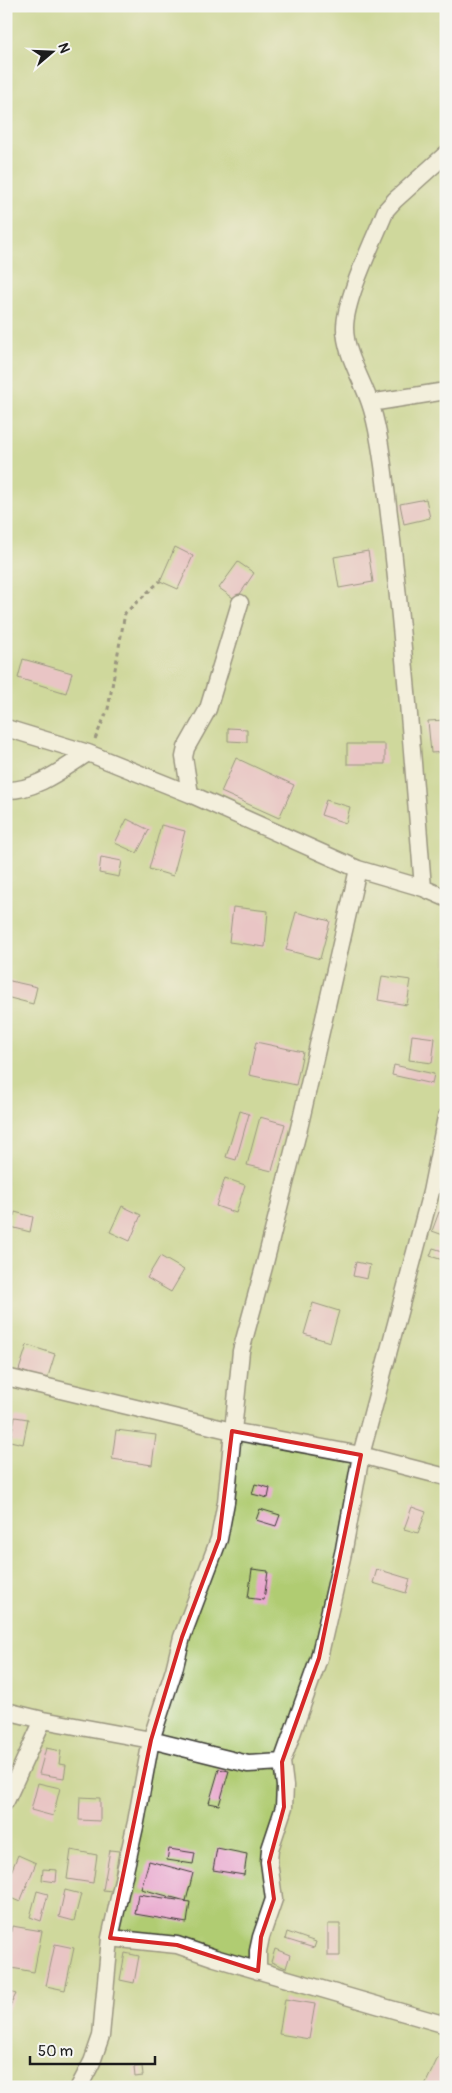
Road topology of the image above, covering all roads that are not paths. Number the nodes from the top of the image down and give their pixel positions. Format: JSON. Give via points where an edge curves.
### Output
{"nodes":[{"id":1,"x":446,"y":154,"type":"edge"},
{"id":2,"x":446,"y":391,"type":"edge"},
{"id":3,"x":370,"y":403,"type":"junction"},
{"id":4,"x":240,"y":603,"type":"dead end"},
{"id":5,"x":6,"y":728,"type":"edge"},
{"id":6,"x":88,"y":753,"type":"junction"},
{"id":7,"x":6,"y":790,"type":"edge"},
{"id":8,"x":190,"y":794,"type":"junction"},
{"id":9,"x":358,"y":869,"type":"junction"},
{"id":10,"x":423,"y":888,"type":"junction"},
{"id":11,"x":446,"y":898,"type":"edge"},
{"id":12,"x":446,"y":1117,"type":"edge"},
{"id":13,"x":6,"y":1377,"type":"edge"},
{"id":14,"x":232,"y":1432,"type":"junction"},
{"id":15,"x":361,"y":1455,"type":"junction"},
{"id":16,"x":446,"y":1477,"type":"edge"},
{"id":17,"x":6,"y":1711,"type":"edge"},
{"id":18,"x":43,"y":1720,"type":"junction"},
{"id":19,"x":151,"y":1740,"type":"junction"},
{"id":20,"x":282,"y":1762,"type":"junction"},
{"id":21,"x":6,"y":1801,"type":"edge"},
{"id":22,"x":110,"y":1938,"type":"junction"},
{"id":23,"x":258,"y":1971,"type":"junction"},
{"id":24,"x":446,"y":2025,"type":"edge"},
{"id":25,"x":79,"y":2087,"type":"edge"}],
"edges":[{"from":1,"to":3,"type":"street","via":[[386,210],[348,306],[346,340]]},
{"from":2,"to":3,"type":"street"},
{"from":3,"to":10,"type":"street","via":[[383,465],[408,699]]},
{"from":4,"to":8,"type":"street","via":[[208,709],[186,748],[184,757]]},
{"from":5,"to":6,"type":"street"},
{"from":6,"to":7,"type":"street","via":[[53,776],[29,786]]},
{"from":6,"to":8,"type":"street"},
{"from":8,"to":9,"type":"street"},
{"from":9,"to":10,"type":"street"},
{"from":9,"to":14,"type":"street","via":[[300,1124],[240,1351]]},
{"from":10,"to":11,"type":"street"},
{"from":12,"to":15,"type":"street","via":[[431,1192]]},
{"from":13,"to":14,"type":"street"},
{"from":14,"to":15,"type":"street"},
{"from":14,"to":19,"type":"street","via":[[219,1539],[182,1637]]},
{"from":15,"to":16,"type":"street"},
{"from":15,"to":20,"type":"street","via":[[344,1550],[319,1658]]},
{"from":17,"to":18,"type":"street"},
{"from":18,"to":19,"type":"street"},
{"from":18,"to":21,"type":"street"},
{"from":19,"to":20,"type":"street","via":[[248,1764]]},
{"from":19,"to":22,"type":"street"},
{"from":20,"to":23,"type":"street","via":[[286,1786],[284,1807],[269,1862],[274,1899],[261,1937]]},
{"from":22,"to":23,"type":"street","via":[[177,1945]]},
{"from":22,"to":25,"type":"street","via":[[101,2036]]},
{"from":23,"to":24,"type":"street"}]}
